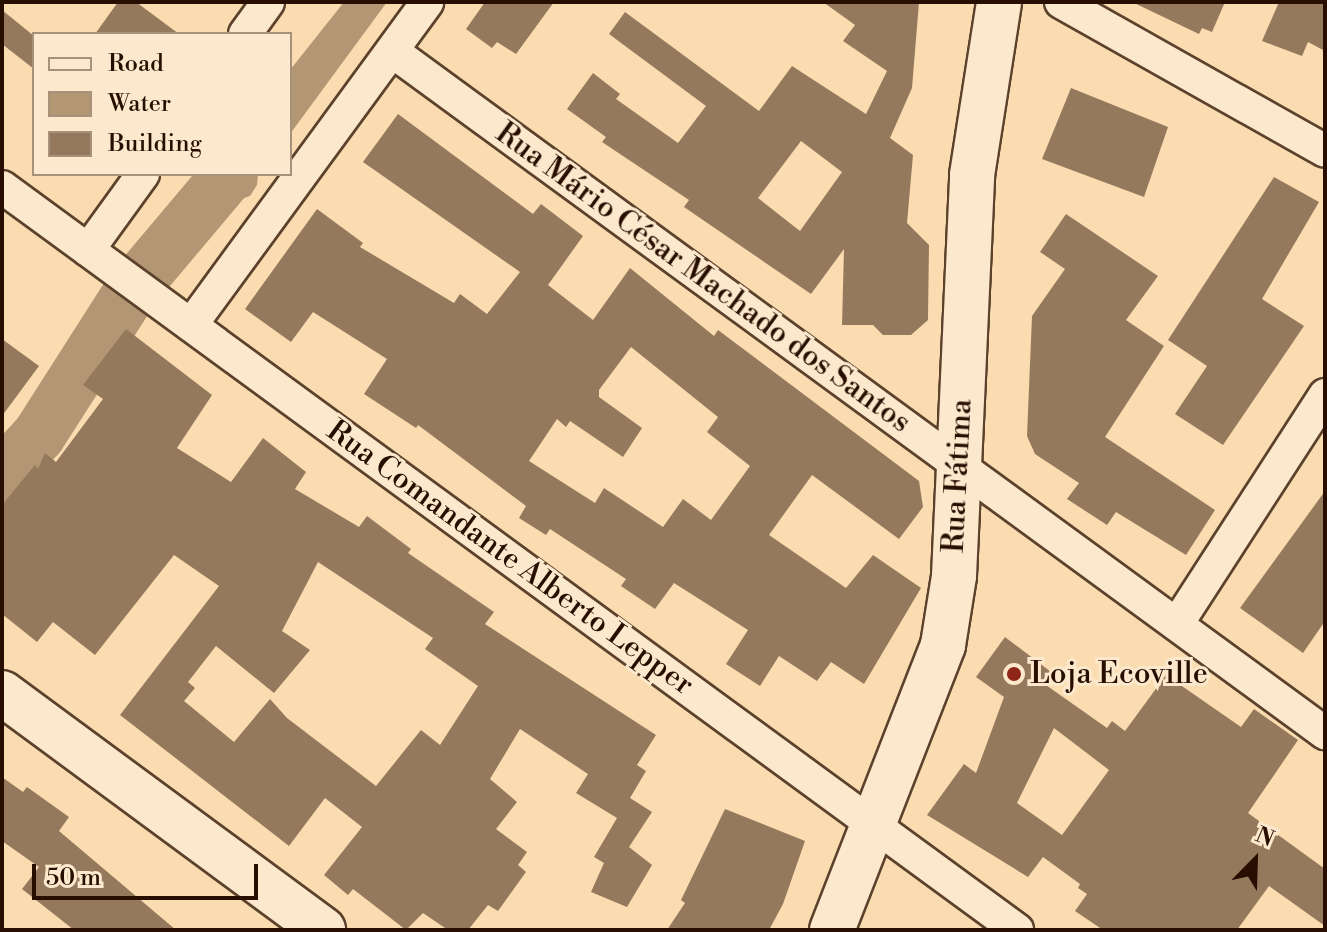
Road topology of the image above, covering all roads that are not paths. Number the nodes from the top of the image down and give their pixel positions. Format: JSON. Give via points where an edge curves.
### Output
{"nodes":[{"id":1,"x":268,"y":2,"type":"edge"},
{"id":2,"x":427,"y":2,"type":"edge"},
{"id":3,"x":999,"y":2,"type":"edge"},
{"id":4,"x":1061,"y":2,"type":"edge"},
{"id":5,"x":246,"y":32,"type":"edge"},
{"id":6,"x":392,"y":51,"type":"junction"},
{"id":7,"x":1325,"y":151,"type":"edge"},
{"id":8,"x":142,"y":176,"type":"edge"},
{"id":9,"x":2,"y":187,"type":"edge"},
{"id":10,"x":99,"y":257,"type":"junction"},
{"id":11,"x":191,"y":325,"type":"junction"},
{"id":12,"x":1325,"y":395,"type":"edge"},
{"id":13,"x":959,"y":465,"type":"junction"},
{"id":14,"x":1177,"y":624,"type":"junction"},
{"id":15,"x":2,"y":693,"type":"edge"},
{"id":16,"x":1325,"y":733,"type":"edge"},
{"id":17,"x":876,"y":827,"type":"junction"},
{"id":18,"x":323,"y":930,"type":"edge"},
{"id":19,"x":832,"y":930,"type":"edge"},
{"id":20,"x":1017,"y":930,"type":"edge"}],
"edges":[{"from":1,"to":5,"type":"street"},
{"from":2,"to":6,"type":"street"},
{"from":3,"to":13,"type":"main road","name":"Rua Fátima","via":[[972,175]]},
{"from":4,"to":7,"type":"street"},
{"from":6,"to":11,"type":"street"},
{"from":6,"to":13,"type":"street","name":"Rua Mário César Machado dos Santos"},
{"from":8,"to":10,"type":"street"},
{"from":9,"to":10,"type":"street","name":"Rua Comandante Alberto Lepper"},
{"from":10,"to":11,"type":"street","name":"Rua Comandante Alberto Lepper"},
{"from":11,"to":17,"type":"street","name":"Rua Comandante Alberto Lepper"},
{"from":12,"to":14,"type":"street"},
{"from":13,"to":14,"type":"street","name":"Rua Mário César Machado dos Santos"},
{"from":13,"to":17,"type":"main road","name":"Rua Fátima","via":[[954,576],[943,645]]},
{"from":14,"to":16,"type":"street","name":"Rua Mário César Machado dos Santos"},
{"from":15,"to":18,"type":"main road"},
{"from":17,"to":19,"type":"main road","name":"Rua Fátima"},
{"from":17,"to":20,"type":"street","name":"Rua Comandante Alberto Lepper"}]}
